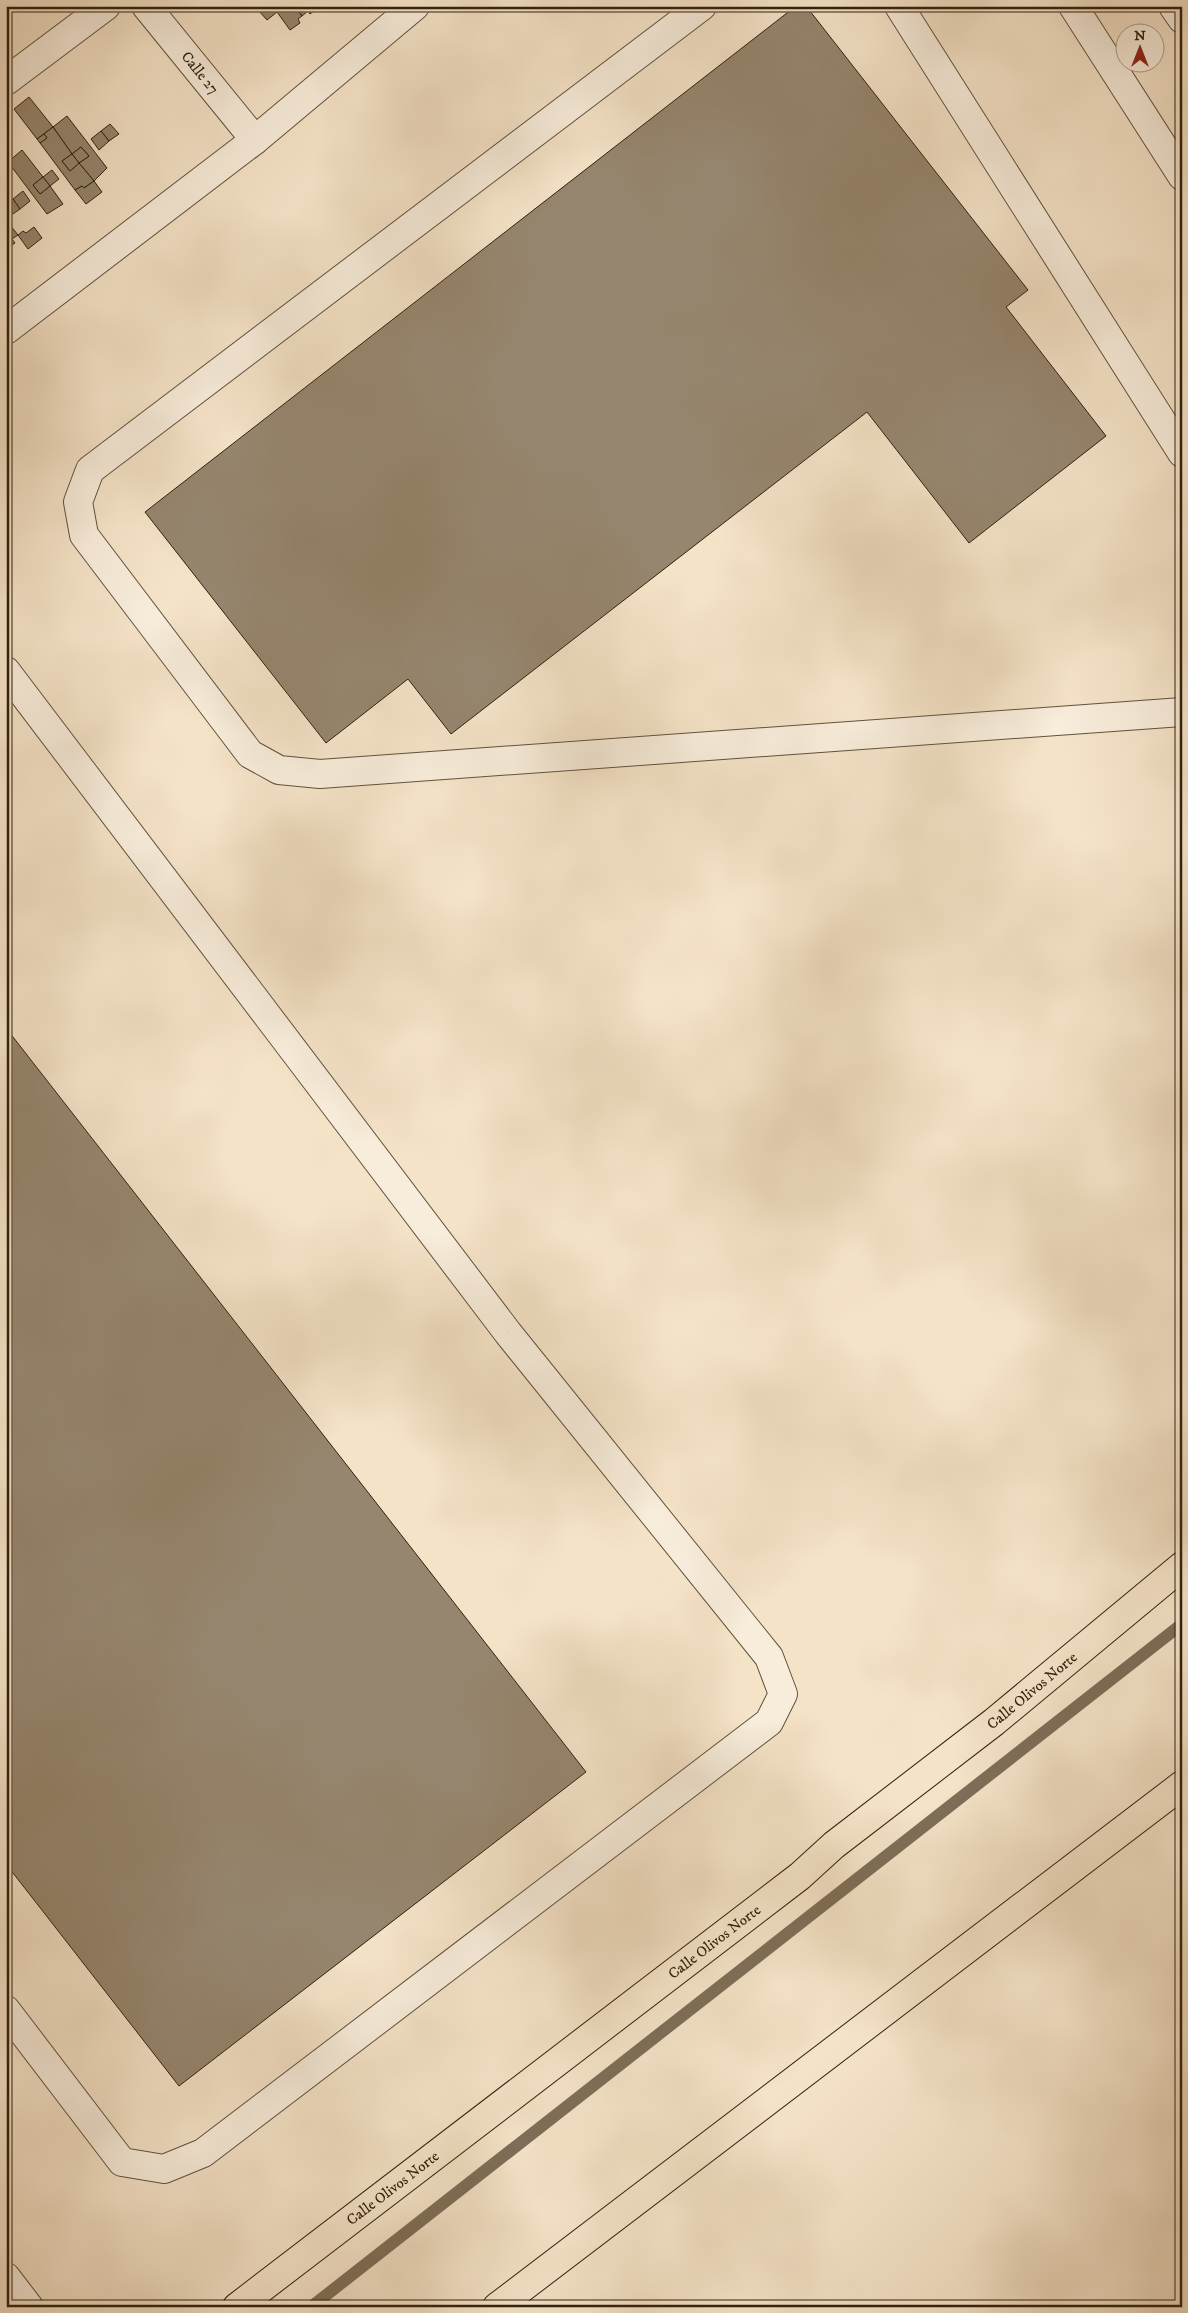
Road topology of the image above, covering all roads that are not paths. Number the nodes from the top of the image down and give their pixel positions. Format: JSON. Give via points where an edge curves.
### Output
{"nodes":[{"id":1,"x":106,"y":6,"type":"edge"},
{"id":2,"x":146,"y":6,"type":"edge"},
{"id":3,"x":415,"y":6,"type":"edge"},
{"id":4,"x":702,"y":6,"type":"edge"},
{"id":5,"x":899,"y":6,"type":"edge"},
{"id":6,"x":1073,"y":6,"type":"edge"},
{"id":7,"x":1173,"y":6,"type":"edge"},
{"id":8,"x":1182,"y":19,"type":"edge"},
{"id":9,"x":6,"y":81,"type":"edge"},
{"id":10,"x":255,"y":140,"type":"junction"},
{"id":11,"x":1182,"y":176,"type":"edge"},
{"id":12,"x":6,"y":330,"type":"edge"},
{"id":13,"x":1182,"y":453,"type":"edge"},
{"id":14,"x":6,"y":671,"type":"edge"},
{"id":15,"x":1182,"y":712,"type":"edge"},
{"id":16,"x":1182,"y":1566,"type":"edge"},
{"id":17,"x":1182,"y":1785,"type":"edge"},
{"id":18,"x":6,"y":2010,"type":"edge"},
{"id":19,"x":6,"y":2277,"type":"edge"},
{"id":20,"x":28,"y":2307,"type":"edge"},
{"id":21,"x":237,"y":2307,"type":"edge"},
{"id":22,"x":497,"y":2307,"type":"edge"}],
"edges":[{"from":1,"to":9,"type":"street"},
{"from":2,"to":10,"type":"street","name":"Calle 27"},
{"from":3,"to":10,"type":"street"},
{"from":4,"to":15,"type":"street","via":[[90,470],[78,502],[84,535],[250,754],[280,770],[320,774]]},
{"from":5,"to":13,"type":"street"},
{"from":6,"to":11,"type":"street"},
{"from":7,"to":8,"type":"street"},
{"from":10,"to":12,"type":"street"},
{"from":14,"to":18,"type":"street","via":[[508,1333],[770,1656],[783,1694],[769,1722],[204,2153],[164,2169],[122,2162]]},
{"from":16,"to":21,"type":"main road","name":"Calle Olivos Norte","via":[[994,1722],[834,1845],[800,1876]]},
{"from":17,"to":22,"type":"main road"},
{"from":19,"to":20,"type":"street"}]}
